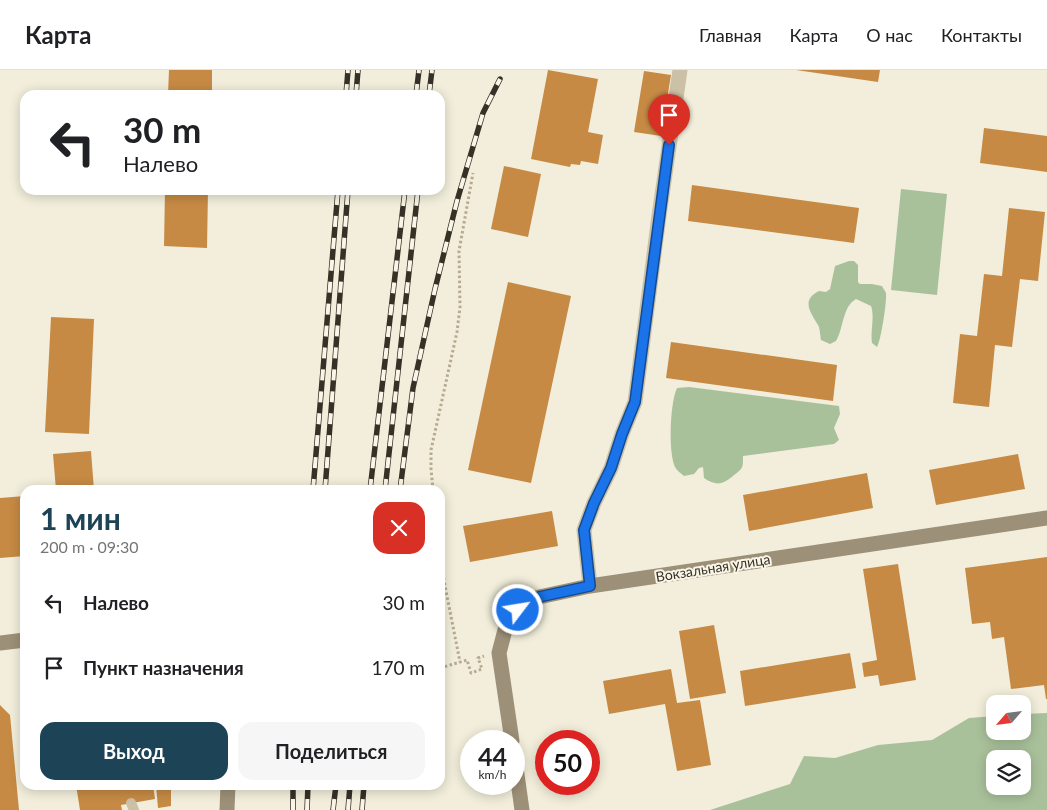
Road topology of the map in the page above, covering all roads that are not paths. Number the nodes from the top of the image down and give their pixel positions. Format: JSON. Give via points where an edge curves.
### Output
{"nodes":[{"id":1,"x":680,"y":70,"type":"edge"},
{"id":2,"x":1047,"y":518,"type":"edge"},
{"id":3,"x":590,"y":586,"type":"junction"},
{"id":4,"x":20,"y":641,"type":"edge"},
{"id":5,"x":0,"y":643,"type":"edge"},
{"id":6,"x":510,"y":730,"type":"edge"},
{"id":7,"x":228,"y":790,"type":"edge"},
{"id":8,"x":520,"y":795,"type":"edge"},
{"id":9,"x":227,"y":810,"type":"edge"},
{"id":10,"x":522,"y":810,"type":"edge"}],
"edges":[{"from":1,"to":3,"type":"street","via":[[635,402],[584,530]]},
{"from":2,"to":3,"type":"main road","name":"Вокзальная улица"},
{"from":3,"to":6,"type":"main road","name":"Вокзальная улица","via":[[539,597],[518,610],[505,630],[498,653]]},
{"from":4,"to":5,"type":"main road"},
{"from":7,"to":9,"type":"main road"},
{"from":8,"to":10,"type":"main road"}]}
